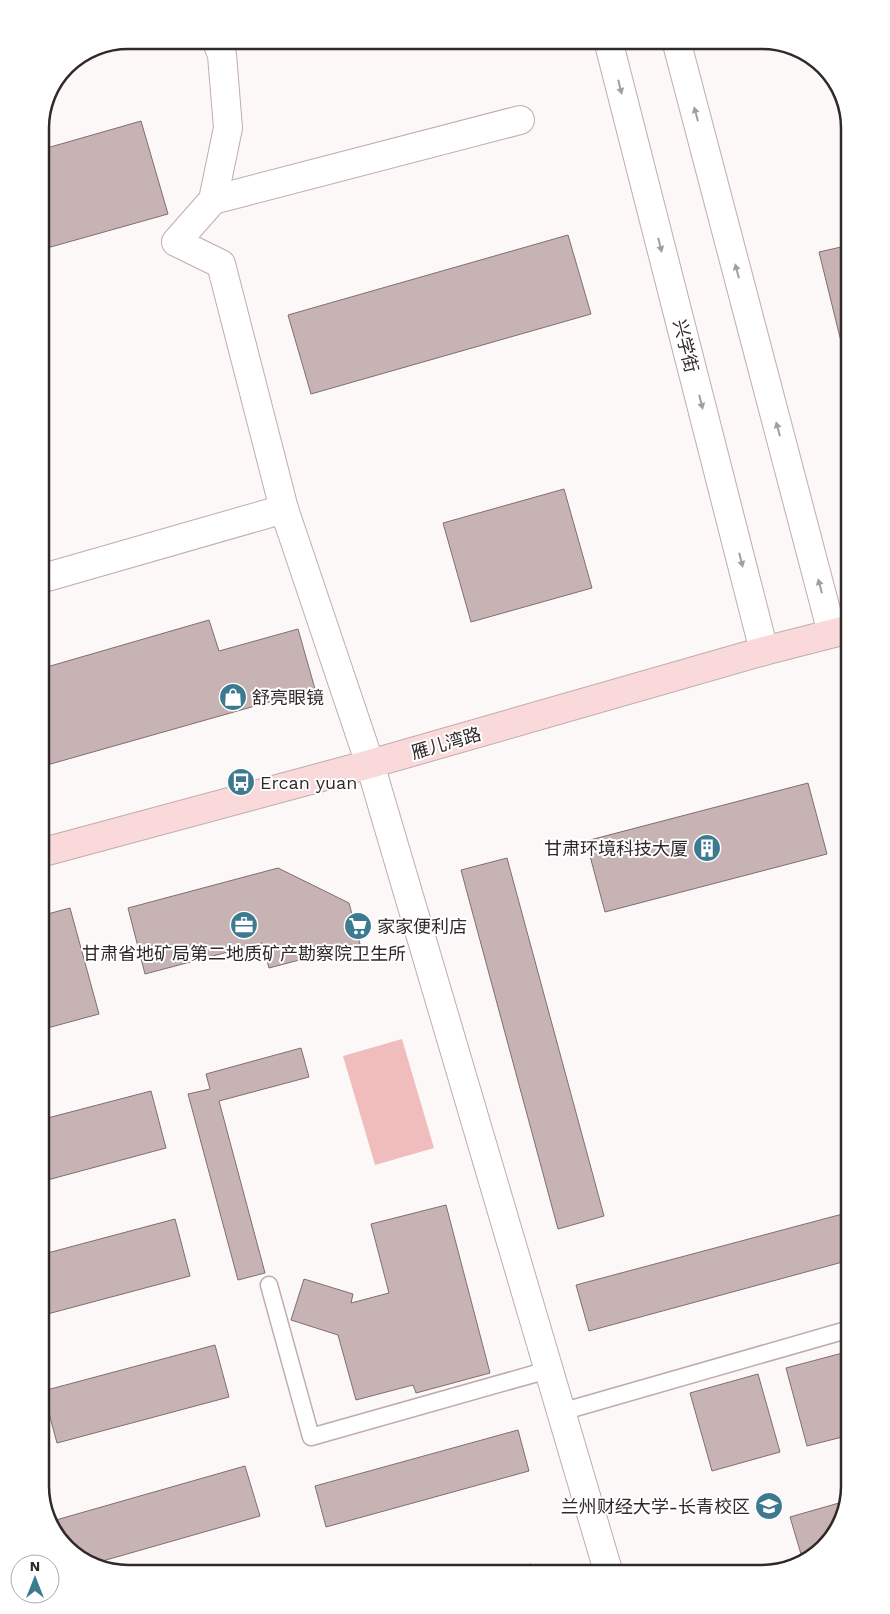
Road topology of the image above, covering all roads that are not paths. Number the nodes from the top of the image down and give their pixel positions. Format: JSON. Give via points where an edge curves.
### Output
{"nodes":[{"id":1,"x":220,"y":49,"type":"edge"},
{"id":2,"x":610,"y":49,"type":"edge"},
{"id":3,"x":679,"y":49,"type":"edge"},
{"id":4,"x":520,"y":120,"type":"dead end"},
{"id":5,"x":213,"y":200,"type":"junction"},
{"id":6,"x":284,"y":509,"type":"junction"},
{"id":7,"x":49,"y":576,"type":"edge"},
{"id":8,"x":841,"y":631,"type":"edge"},
{"id":9,"x":764,"y":651,"type":"junction"},
{"id":10,"x":370,"y":764,"type":"junction"},
{"id":11,"x":49,"y":851,"type":"edge"},
{"id":12,"x":269,"y":1285,"type":"dead end"},
{"id":13,"x":841,"y":1332,"type":"edge"},
{"id":14,"x":548,"y":1370,"type":"junction"},
{"id":15,"x":561,"y":1412,"type":"junction"},
{"id":16,"x":606,"y":1565,"type":"edge"}],
"edges":[{"from":1,"to":5,"type":"street","via":[[228,128]]},
{"from":2,"to":9,"type":"street","name":"兴学街","one_way":true},
{"from":8,"to":3,"type":"street","one_way":true},
{"from":4,"to":5,"type":"street"},
{"from":5,"to":6,"type":"street","via":[[176,242],[221,264]]},
{"from":6,"to":7,"type":"street"},
{"from":6,"to":10,"type":"street"},
{"from":8,"to":9,"type":"main road","name":"雁儿湾路"},
{"from":9,"to":10,"type":"main road","name":"雁儿湾路"},
{"from":10,"to":11,"type":"main road","name":"雁儿湾路"},
{"from":10,"to":14,"type":"street"},
{"from":12,"to":14,"type":"lane","via":[[311,1437]]},
{"from":13,"to":15,"type":"lane"},
{"from":14,"to":15,"type":"street"},
{"from":15,"to":16,"type":"street"}]}
